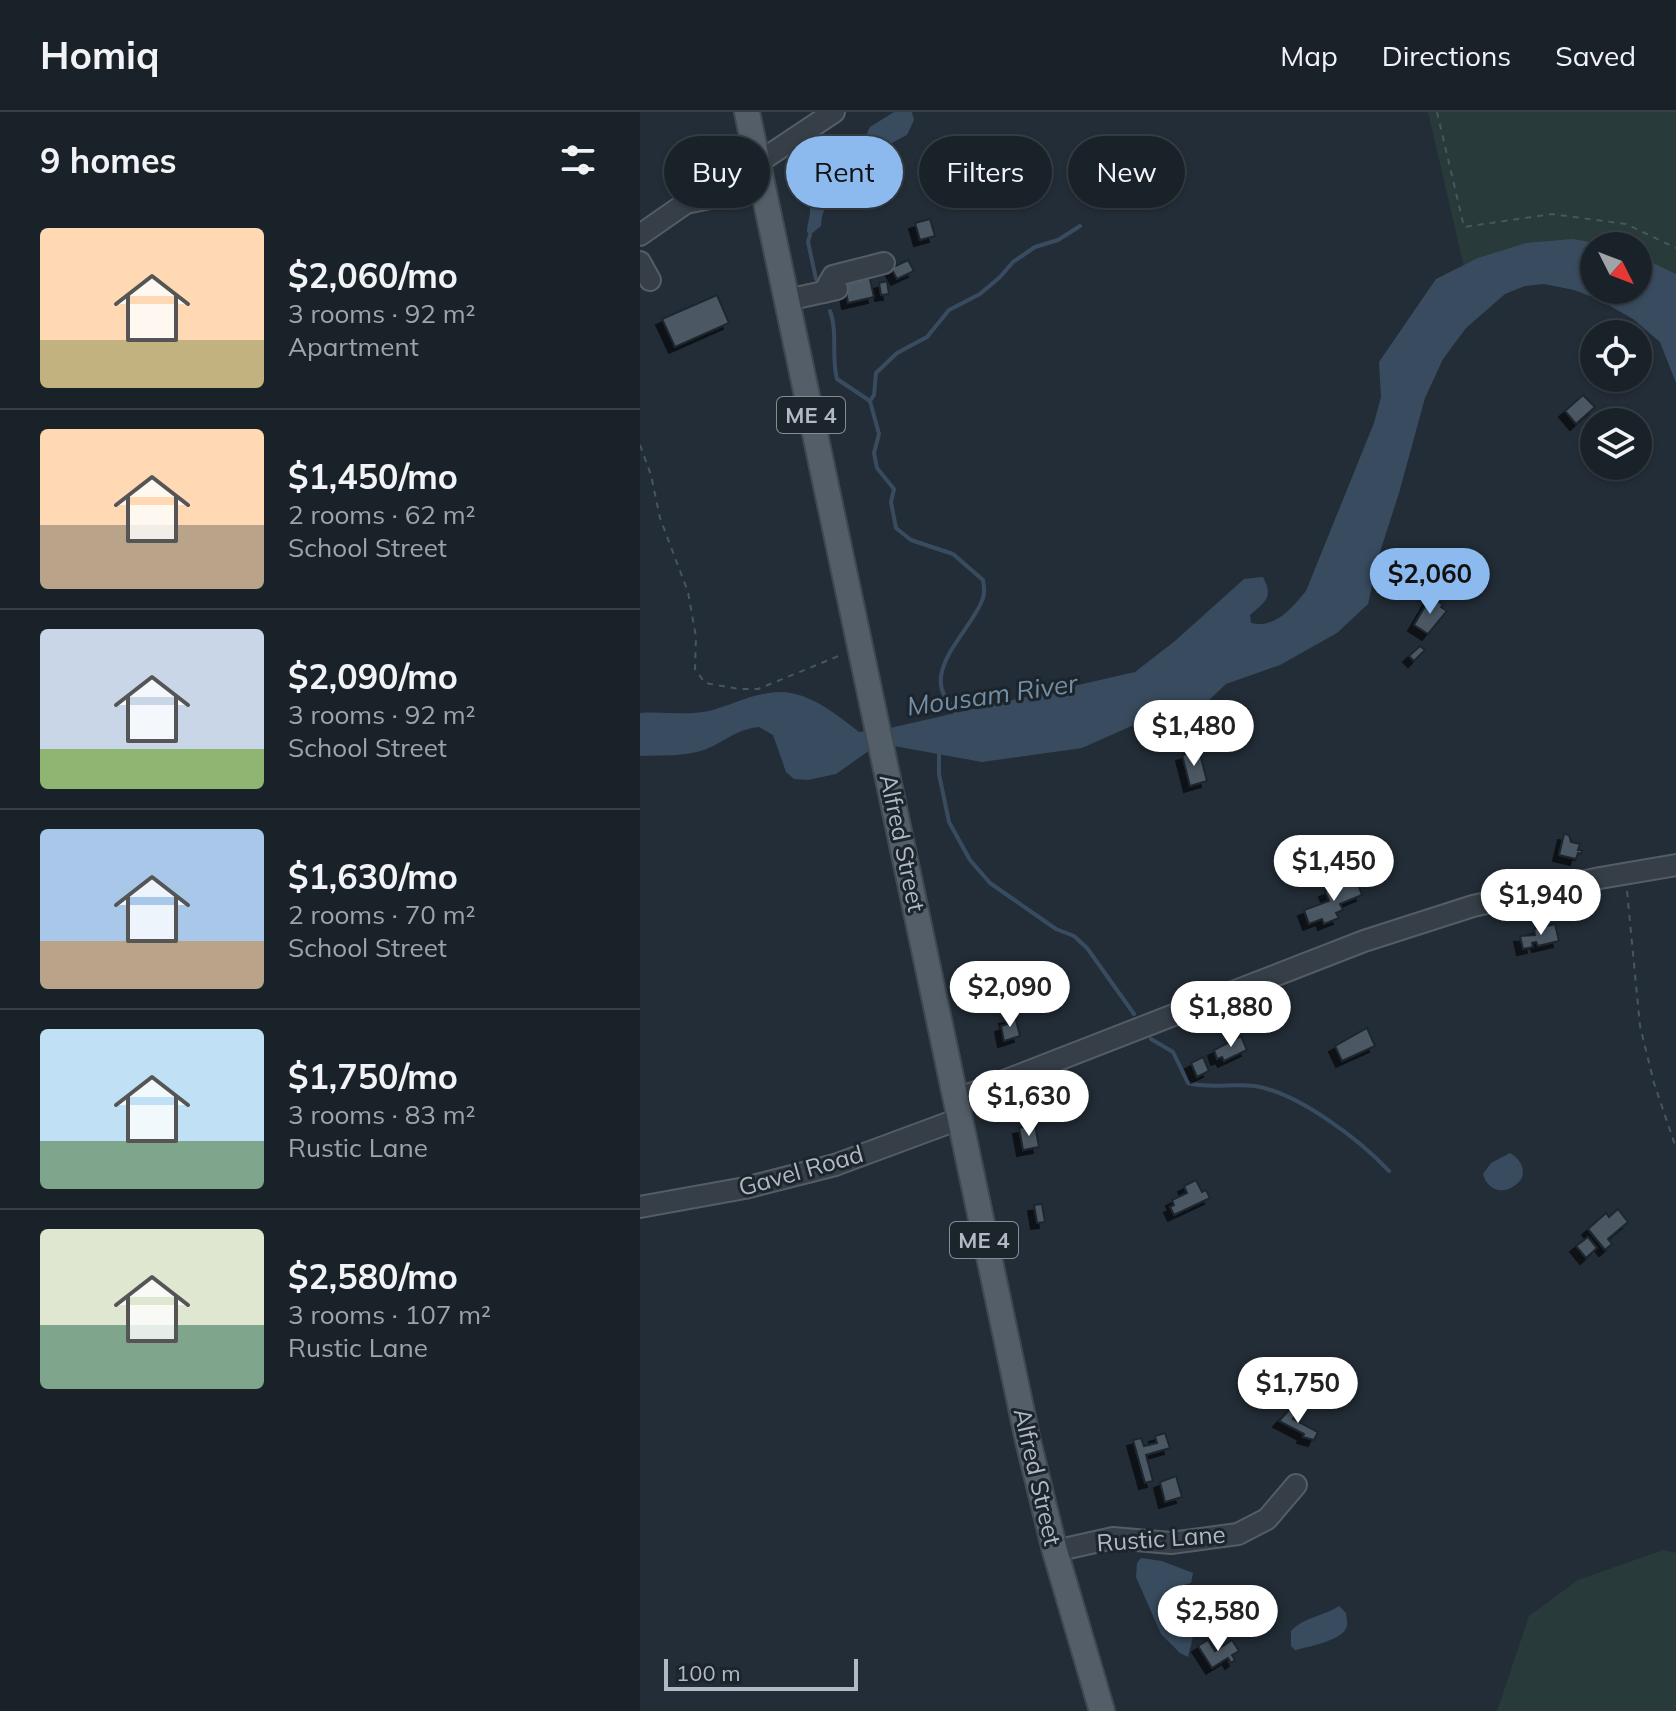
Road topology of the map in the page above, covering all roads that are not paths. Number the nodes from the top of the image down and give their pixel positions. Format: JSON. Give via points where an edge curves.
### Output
{"nodes":[{"id":1,"x":747,"y":112,"type":"edge"},
{"id":2,"x":834,"y":112,"type":"edge"},
{"id":3,"x":752,"y":136,"type":"edge"},
{"id":4,"x":770,"y":150,"type":"edge"},
{"id":5,"x":679,"y":208,"type":"edge"},
{"id":6,"x":768,"y":208,"type":"edge"},
{"id":7,"x":640,"y":235,"type":"edge"},
{"id":8,"x":884,"y":263,"type":"dead end"},
{"id":9,"x":787,"y":300,"type":"junction"},
{"id":10,"x":1676,"y":865,"type":"edge"},
{"id":11,"x":957,"y":1110,"type":"junction"},
{"id":12,"x":640,"y":1207,"type":"edge"},
{"id":13,"x":1296,"y":1485,"type":"dead end"},
{"id":14,"x":1055,"y":1551,"type":"junction"},
{"id":15,"x":1102,"y":1711,"type":"edge"}],
"edges":[{"from":1,"to":3,"type":"main road","name":"Alfred Street","number":"ME 4"},
{"from":2,"to":4,"type":"street"},
{"from":5,"to":7,"type":"street"},
{"from":6,"to":9,"type":"main road","name":"Alfred Street","number":"ME 4"},
{"from":8,"to":9,"type":"street","via":[[833,276],[830,291]]},
{"from":9,"to":11,"type":"main road","name":"Alfred Street","number":"ME 4"},
{"from":10,"to":11,"type":"street","name":"Gavel Road","via":[[1473,906],[1364,941]]},
{"from":11,"to":12,"type":"street","name":"Gavel Road","via":[[835,1165]]},
{"from":11,"to":14,"type":"main road","name":"Alfred Street","number":"ME 4"},
{"from":13,"to":14,"type":"street","name":"Rustic Lane","via":[[1267,1519],[1238,1534],[1171,1543],[1113,1538]]},
{"from":14,"to":15,"type":"main road","name":"Alfred Street","number":"ME 4"}]}
